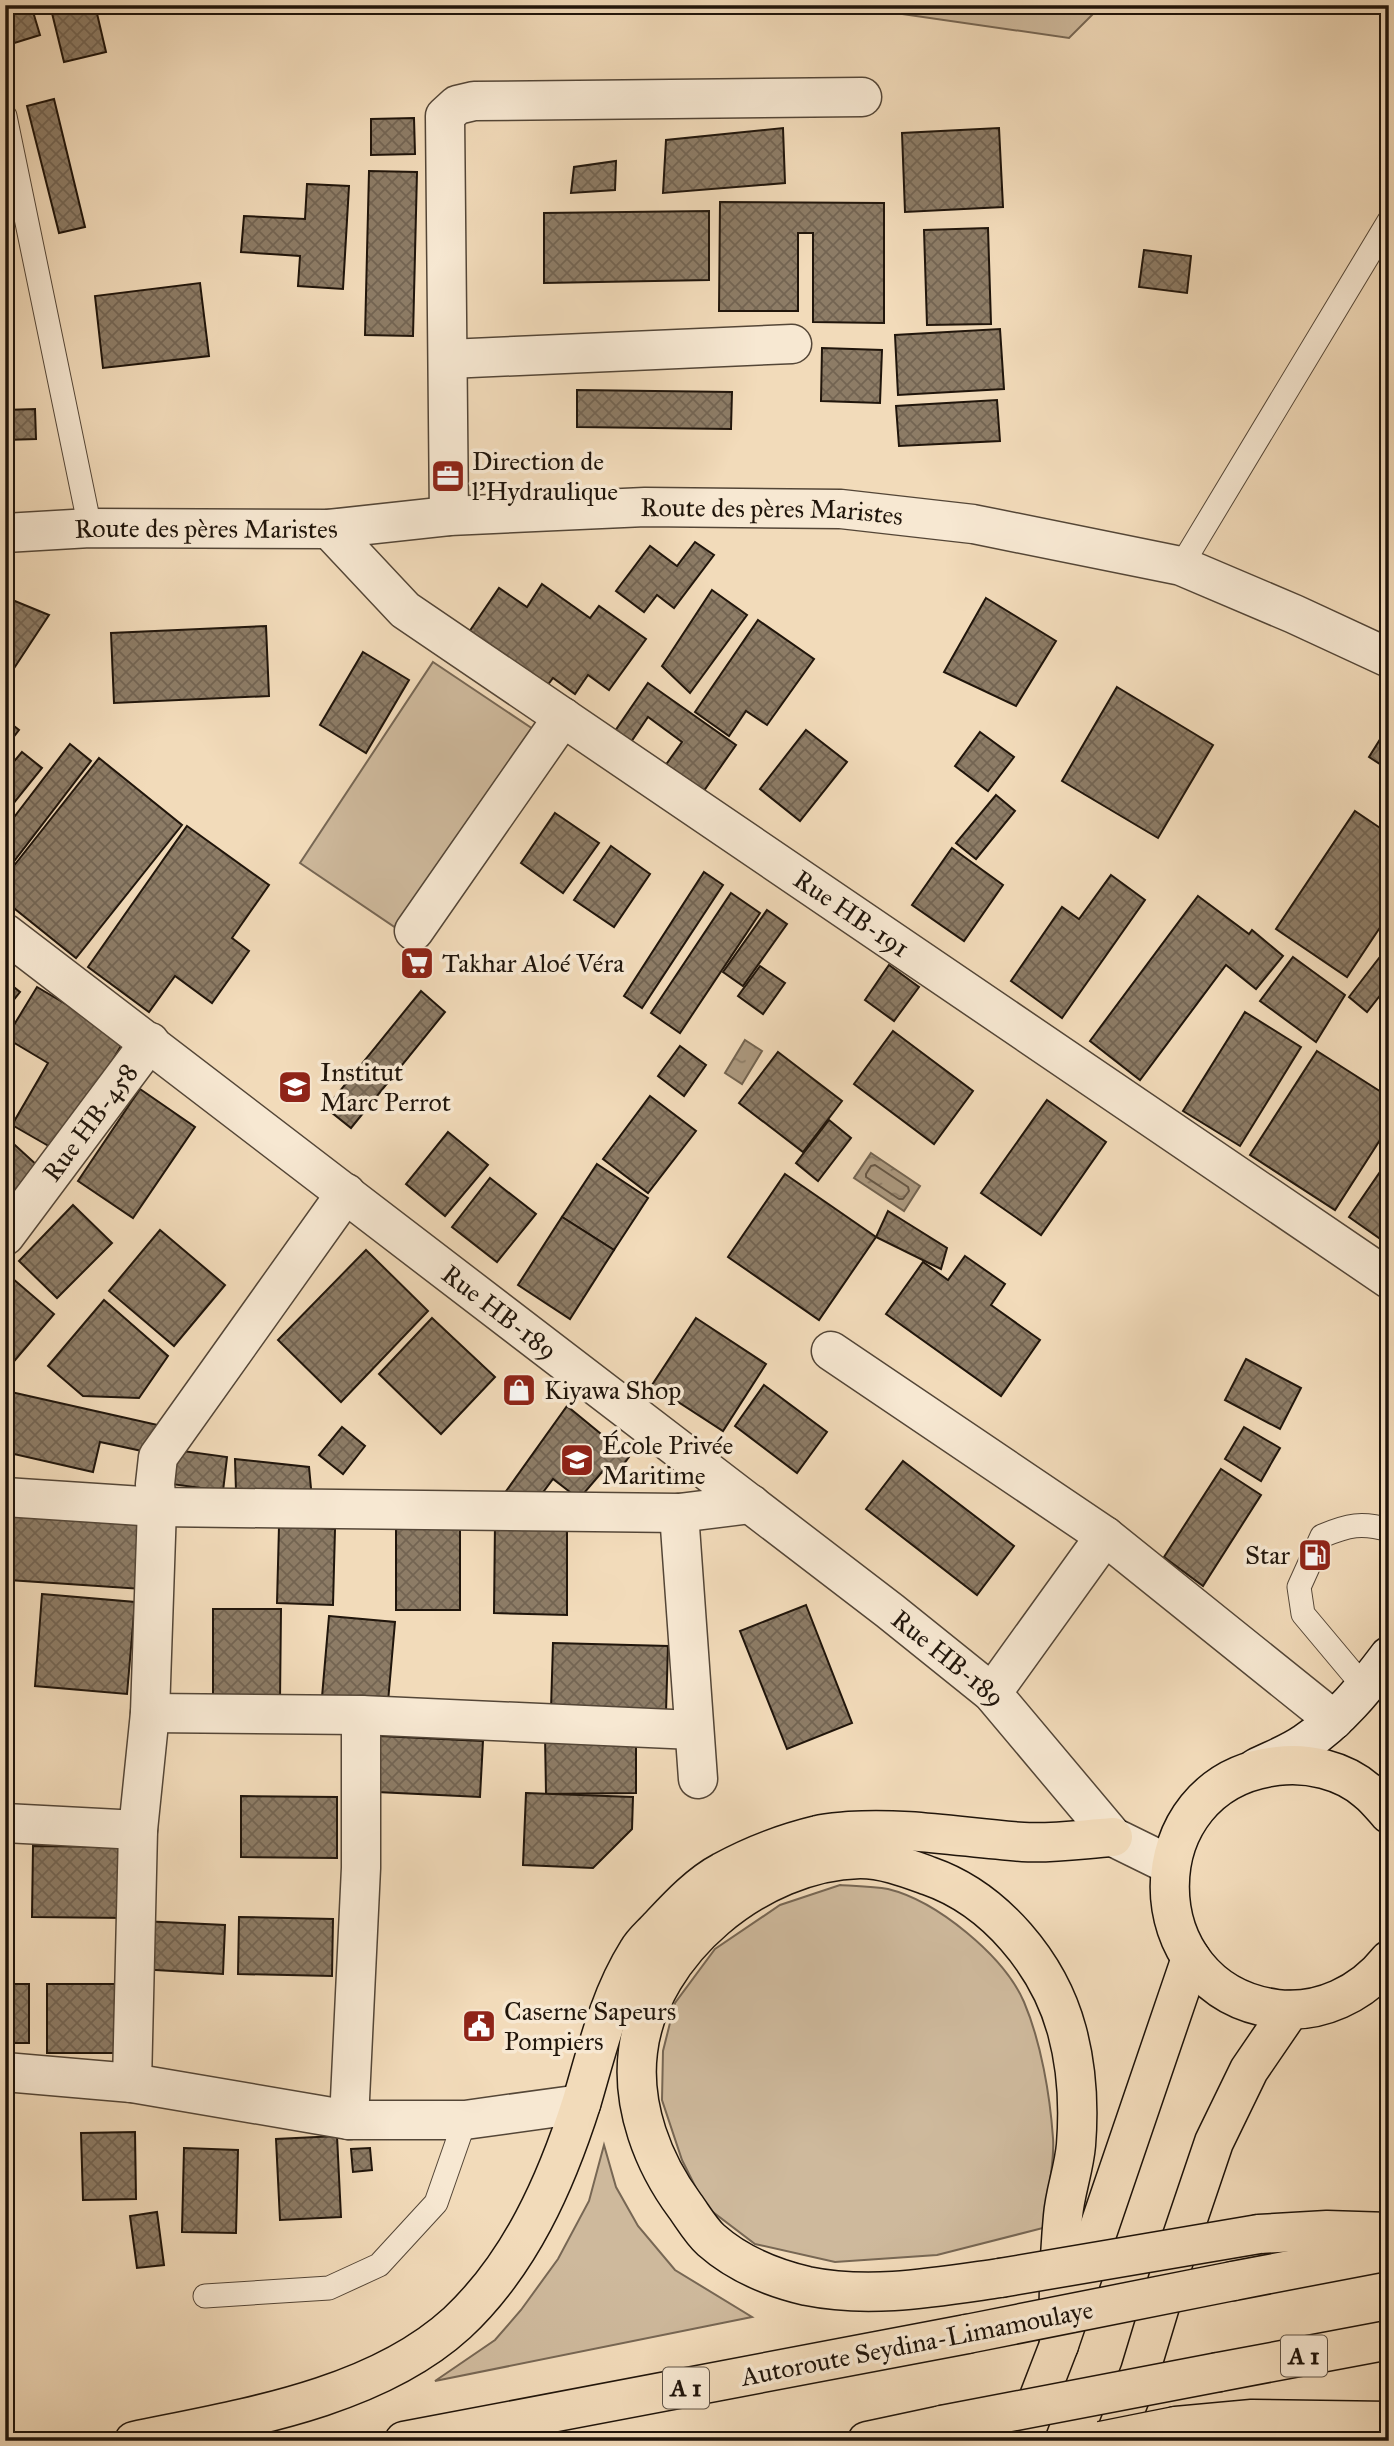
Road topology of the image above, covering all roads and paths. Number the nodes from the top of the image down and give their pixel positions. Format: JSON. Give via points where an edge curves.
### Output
{"nodes":[{"id":1,"x":862,"y":97,"type":"dead end"},
{"id":2,"x":5,"y":116,"type":"edge"},
{"id":3,"x":1389,"y":221,"type":"edge"},
{"id":4,"x":792,"y":344,"type":"dead end"},
{"id":5,"x":448,"y":359,"type":"junction"},
{"id":6,"x":449,"y":516,"type":"junction"},
{"id":7,"x":90,"y":528,"type":"junction"},
{"id":8,"x":328,"y":529,"type":"junction"},
{"id":9,"x":5,"y":533,"type":"edge"},
{"id":10,"x":1181,"y":566,"type":"junction"},
{"id":11,"x":1389,"y":658,"type":"edge"},
{"id":12,"x":563,"y":717,"type":"junction"},
{"id":13,"x":414,"y":931,"type":"dead end"},
{"id":14,"x":5,"y":933,"type":"edge"},
{"id":15,"x":150,"y":1042,"type":"junction"},
{"id":16,"x":346,"y":1193,"type":"junction"},
{"id":17,"x":5,"y":1236,"type":"edge"},
{"id":18,"x":1389,"y":1279,"type":"edge"},
{"id":19,"x":831,"y":1351,"type":"dead end"},
{"id":20,"x":5,"y":1497,"type":"edge"},
{"id":21,"x":751,"y":1504,"type":"junction"},
{"id":22,"x":157,"y":1507,"type":"junction"},
{"id":23,"x":679,"y":1513,"type":"junction"},
{"id":24,"x":1389,"y":1530,"type":"edge"},
{"id":25,"x":1105,"y":1536,"type":"junction"},
{"id":26,"x":1389,"y":1656,"type":"edge"},
{"id":27,"x":1365,"y":1688,"type":"junction"},
{"id":28,"x":992,"y":1693,"type":"junction"},
{"id":29,"x":150,"y":1713,"type":"junction"},
{"id":30,"x":361,"y":1715,"type":"junction"},
{"id":31,"x":1334,"y":1720,"type":"junction"},
{"id":32,"x":694,"y":1730,"type":"junction"},
{"id":33,"x":1256,"y":1768,"type":"junction"},
{"id":34,"x":698,"y":1779,"type":"dead end"},
{"id":35,"x":1389,"y":1814,"type":"edge"},
{"id":36,"x":5,"y":1823,"type":"edge"},
{"id":37,"x":138,"y":1830,"type":"junction"},
{"id":38,"x":1113,"y":1837,"type":"junction"},
{"id":39,"x":1170,"y":1865,"type":"junction"},
{"id":40,"x":1191,"y":1958,"type":"junction"},
{"id":41,"x":1389,"y":1960,"type":"edge"},
{"id":42,"x":1290,"y":2010,"type":"junction"},
{"id":43,"x":5,"y":2072,"type":"edge"},
{"id":44,"x":132,"y":2083,"type":"junction"},
{"id":45,"x":581,"y":2104,"type":"junction"},
{"id":46,"x":349,"y":2120,"type":"junction"},
{"id":47,"x":465,"y":2120,"type":"junction"},
{"id":48,"x":1389,"y":2232,"type":"edge"},
{"id":49,"x":1389,"y":2252,"type":"edge"},
{"id":50,"x":205,"y":2296,"type":"dead end"},
{"id":51,"x":1389,"y":2340,"type":"edge"},
{"id":52,"x":1059,"y":2345,"type":"junction"},
{"id":53,"x":1140,"y":2372,"type":"junction"},
{"id":54,"x":1389,"y":2421,"type":"edge"},
{"id":55,"x":1158,"y":2433,"type":"edge"},
{"id":56,"x":134,"y":2441,"type":"edge"},
{"id":57,"x":404,"y":2441,"type":"edge"},
{"id":58,"x":867,"y":2441,"type":"edge"},
{"id":59,"x":1022,"y":2441,"type":"edge"},
{"id":60,"x":1101,"y":2441,"type":"edge"},
{"id":61,"x":1113,"y":2441,"type":"edge"}],
"edges":[{"from":1,"to":5,"type":"street","via":[[474,101],[457,105],[445,116]]},
{"from":2,"to":7,"type":"lane"},
{"from":3,"to":10,"type":"lane"},
{"from":4,"to":5,"type":"street"},
{"from":5,"to":6,"type":"street"},
{"from":6,"to":8,"type":"street","name":"Route des pères Maristes"},
{"from":6,"to":10,"type":"street","name":"Route des pères Maristes","via":[[645,507],[841,509],[973,524]]},
{"from":7,"to":8,"type":"street","name":"Route des pères Maristes"},
{"from":7,"to":9,"type":"street","name":"Route des pères Maristes"},
{"from":8,"to":12,"type":"street","name":"Rue HB-191","via":[[405,610]]},
{"from":10,"to":11,"type":"street","name":"Route des pères Maristes"},
{"from":12,"to":13,"type":"street"},
{"from":12,"to":18,"type":"street","name":"Rue HB-191"},
{"from":14,"to":15,"type":"street","name":"Rue HB-189"},
{"from":15,"to":16,"type":"street","name":"Rue HB-189"},
{"from":15,"to":17,"type":"street","name":"Rue HB-458"},
{"from":16,"to":21,"type":"street","name":"Rue HB-189"},
{"from":16,"to":22,"type":"street","via":[[158,1457]]},
{"from":19,"to":25,"type":"street"},
{"from":20,"to":22,"type":"street"},
{"from":21,"to":23,"type":"street"},
{"from":21,"to":28,"type":"street","name":"Rue HB-189"},
{"from":22,"to":23,"type":"street"},
{"from":22,"to":29,"type":"street"},
{"from":23,"to":32,"type":"street"},
{"from":24,"to":27,"type":"lane","via":[[1346,1526],[1322,1536],[1299,1587],[1303,1614]]},
{"from":25,"to":28,"type":"street"},
{"from":25,"to":31,"type":"street"},
{"from":26,"to":27,"type":"street"},
{"from":27,"to":31,"type":"street"},
{"from":28,"to":38,"type":"street","name":"Rue HB-189"},
{"from":29,"to":30,"type":"street"},
{"from":29,"to":37,"type":"street"},
{"from":30,"to":32,"type":"street"},
{"from":30,"to":46,"type":"street","via":[[361,1868]]},
{"from":31,"to":33,"type":"street","via":[[1305,1744]]},
{"from":32,"to":34,"type":"street"},
{"from":33,"to":35,"type":"main road","via":[[1294,1764],[1332,1770],[1366,1789]]},
{"from":33,"to":39,"type":"main road","via":[[1206,1797],[1183,1828]]},
{"from":36,"to":37,"type":"street"},
{"from":37,"to":44,"type":"street"},
{"from":38,"to":39,"type":"street","name":"Rue HB-189"},
{"from":38,"to":45,"type":"main road","via":[[1025,1842],[880,1829],[821,1833],[719,1873],[638,1950],[606,2017]]},
{"from":39,"to":40,"type":"main road","via":[[1169,1905]]},
{"from":40,"to":42,"type":"main road","via":[[1224,1991],[1267,2008]]},
{"from":40,"to":52,"type":"main road"},
{"from":41,"to":42,"type":"main road","via":[[1377,1976],[1351,1995],[1321,2007]]},
{"from":42,"to":53,"type":"main road","via":[[1249,2070],[1214,2142]]},
{"from":43,"to":44,"type":"street"},
{"from":44,"to":46,"type":"street"},
{"from":45,"to":47,"type":"street"},
{"from":45,"to":56,"type":"main road","via":[[547,2194],[521,2245],[491,2287],[455,2325],[413,2355],[365,2380],[309,2401]]},
{"from":46,"to":47,"type":"street"},
{"from":47,"to":50,"type":"lane","via":[[436,2203],[379,2265],[329,2288]]},
{"from":48,"to":52,"type":"main road","bridge":true,"via":[[1259,2234],[1000,2278],[922,2290],[862,2292],[807,2286],[751,2267],[709,2239],[675,2193],[652,2151],[639,2100],[638,2052],[650,2004],[680,1954],[724,1910],[771,1881],[860,1859],[898,1864],[945,1881],[982,1903],[1021,1942],[1048,1984],[1066,2028],[1076,2076],[1076,2147],[1063,2211],[1058,2280]]},
{"from":49,"to":57,"type":"main road","name":"Autoroute Seydina-Limamoulaye","number":"A 1","bridge":true},
{"from":51,"to":58,"type":"main road","number":"A 1","bridge":true},
{"from":52,"to":59,"type":"main road"},
{"from":53,"to":55,"type":"main road","via":[[1143,2420]]},
{"from":53,"to":61,"type":"main road"},
{"from":54,"to":55,"type":"main road","via":[[1252,2419]]},
{"from":55,"to":60,"type":"main road","bridge":true}]}
